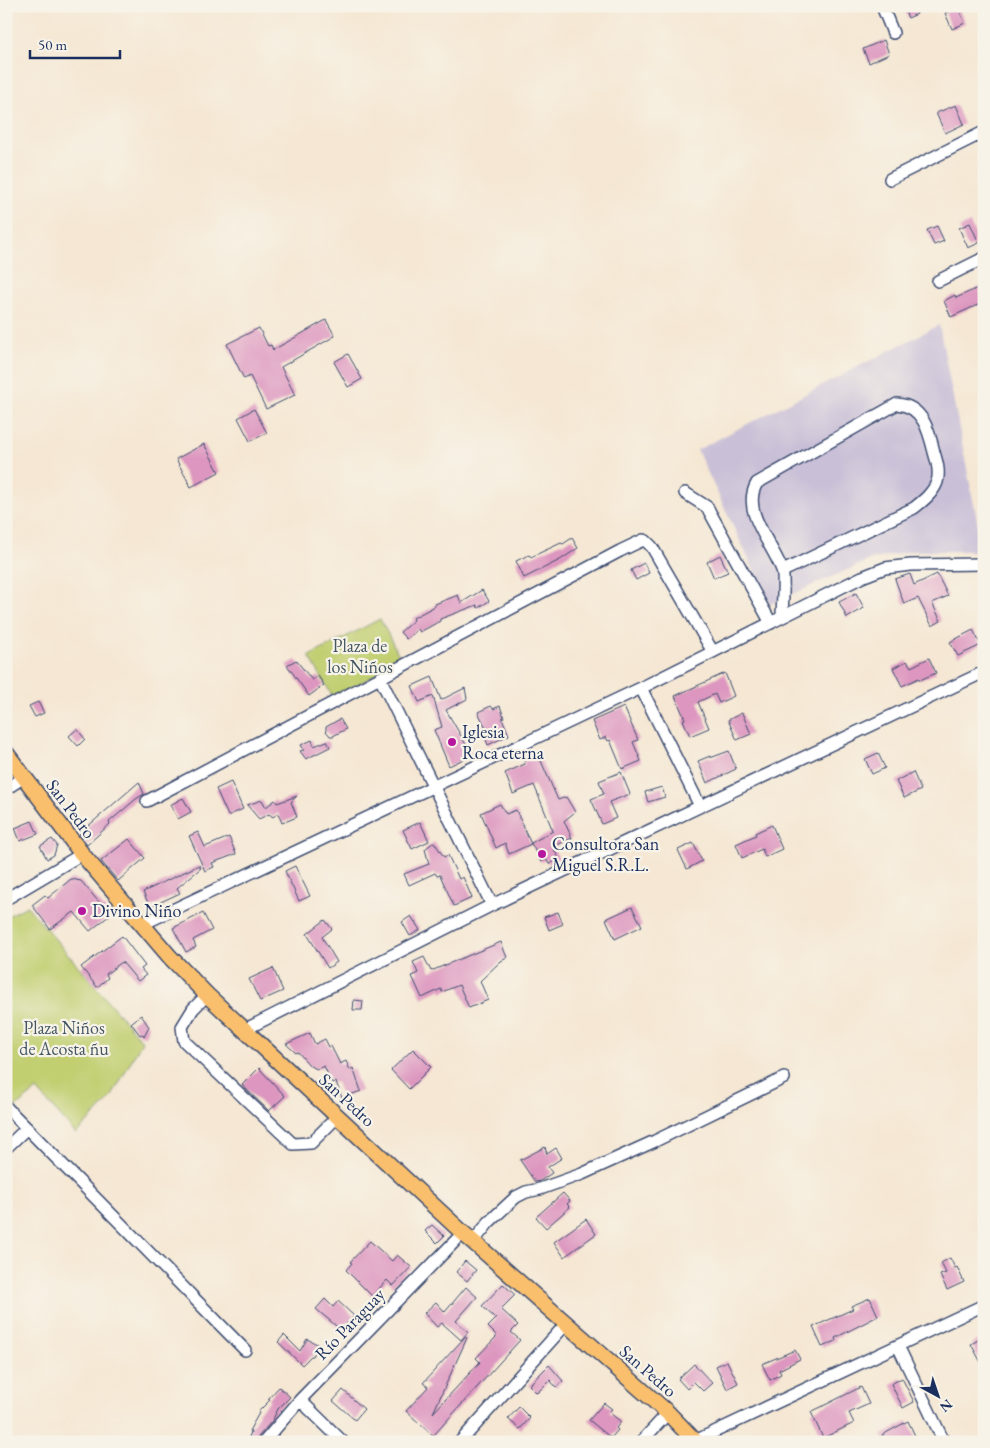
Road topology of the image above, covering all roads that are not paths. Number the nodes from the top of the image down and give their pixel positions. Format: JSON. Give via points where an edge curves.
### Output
{"nodes":[{"id":1,"x":882,"y":6,"type":"edge"},
{"id":2,"x":892,"y":33,"type":"dead end"},
{"id":3,"x":984,"y":132,"type":"edge"},
{"id":4,"x":890,"y":179,"type":"dead end"},
{"id":5,"x":984,"y":258,"type":"edge"},
{"id":6,"x":938,"y":281,"type":"dead end"},
{"id":7,"x":685,"y":493,"type":"dead end"},
{"id":8,"x":984,"y":564,"type":"edge"},
{"id":9,"x":783,"y":571,"type":"junction"},
{"id":10,"x":782,"y":617,"type":"junction"},
{"id":11,"x":771,"y":623,"type":"junction"},
{"id":12,"x":713,"y":652,"type":"junction"},
{"id":13,"x":984,"y":672,"type":"edge"},
{"id":14,"x":380,"y":678,"type":"junction"},
{"id":15,"x":641,"y":688,"type":"junction"},
{"id":16,"x":6,"y":753,"type":"edge"},
{"id":17,"x":24,"y":777,"type":"junction"},
{"id":18,"x":434,"y":787,"type":"junction"},
{"id":19,"x":6,"y":789,"type":"edge"},
{"id":20,"x":147,"y":801,"type":"dead end"},
{"id":21,"x":700,"y":806,"type":"junction"},
{"id":22,"x":82,"y":854,"type":"junction"},
{"id":23,"x":6,"y":899,"type":"edge"},
{"id":24,"x":492,"y":905,"type":"junction"},
{"id":25,"x":144,"y":924,"type":"junction"},
{"id":26,"x":206,"y":995,"type":"junction"},
{"id":27,"x":244,"y":1030,"type":"junction"},
{"id":28,"x":784,"y":1078,"type":"dead end"},
{"id":29,"x":6,"y":1107,"type":"edge"},
{"id":30,"x":338,"y":1116,"type":"junction"},
{"id":31,"x":27,"y":1128,"type":"junction"},
{"id":32,"x":6,"y":1148,"type":"edge"},
{"id":33,"x":468,"y":1237,"type":"junction"},
{"id":34,"x":984,"y":1305,"type":"edge"},
{"id":35,"x":566,"y":1324,"type":"junction"},
{"id":36,"x":898,"y":1346,"type":"junction"},
{"id":37,"x":245,"y":1350,"type":"dead end"},
{"id":38,"x":300,"y":1400,"type":"junction"},
{"id":39,"x":668,"y":1413,"type":"junction"},
{"id":40,"x":696,"y":1441,"type":"edge"},
{"id":41,"x":264,"y":1442,"type":"edge"},
{"id":42,"x":342,"y":1442,"type":"edge"},
{"id":43,"x":460,"y":1442,"type":"edge"},
{"id":44,"x":641,"y":1442,"type":"edge"},
{"id":45,"x":944,"y":1442,"type":"edge"}],
"edges":[{"from":1,"to":2,"type":"street"},
{"from":3,"to":4,"type":"street"},
{"from":5,"to":6,"type":"street"},
{"from":7,"to":11,"type":"street","via":[[707,507]]},
{"from":8,"to":10,"type":"street","via":[[885,568]]},
{"from":9,"to":9,"type":"street","via":[[760,527],[752,502],[752,491],[757,483],[897,404],[906,405],[915,412],[928,426],[938,468],[937,482],[929,496],[914,508]]},
{"from":9,"to":10,"type":"street"},
{"from":10,"to":11,"type":"street"},
{"from":11,"to":12,"type":"street"},
{"from":12,"to":14,"type":"street","via":[[652,547],[644,540]]},
{"from":12,"to":15,"type":"street"},
{"from":13,"to":21,"type":"street"},
{"from":14,"to":18,"type":"street"},
{"from":14,"to":20,"type":"street"},
{"from":15,"to":18,"type":"street"},
{"from":15,"to":21,"type":"street"},
{"from":16,"to":17,"type":"main road","name":"San Pedro"},
{"from":17,"to":19,"type":"street"},
{"from":17,"to":22,"type":"main road","name":"San Pedro"},
{"from":18,"to":24,"type":"street"},
{"from":18,"to":25,"type":"street"},
{"from":21,"to":24,"type":"street"},
{"from":22,"to":23,"type":"street"},
{"from":22,"to":25,"type":"main road","name":"San Pedro"},
{"from":24,"to":27,"type":"street"},
{"from":25,"to":26,"type":"main road","name":"San Pedro"},
{"from":26,"to":27,"type":"main road","name":"San Pedro"},
{"from":26,"to":30,"type":"street","via":[[182,1027],[184,1041],[293,1144],[311,1143]]},
{"from":27,"to":30,"type":"main road","name":"San Pedro"},
{"from":28,"to":33,"type":"street","name":"Río Paraguay","via":[[628,1154],[516,1197]]},
{"from":29,"to":31,"type":"street"},
{"from":30,"to":33,"type":"main road","name":"San Pedro"},
{"from":31,"to":32,"type":"street"},
{"from":31,"to":37,"type":"street"},
{"from":33,"to":35,"type":"main road","name":"San Pedro"},
{"from":33,"to":38,"type":"street","name":"Río Paraguay"},
{"from":34,"to":36,"type":"street"},
{"from":35,"to":39,"type":"main road","name":"San Pedro"},
{"from":35,"to":43,"type":"street"},
{"from":36,"to":40,"type":"street"},
{"from":36,"to":45,"type":"street"},
{"from":38,"to":41,"type":"street","name":"Río Paraguay"},
{"from":38,"to":42,"type":"street"},
{"from":39,"to":40,"type":"main road","name":"San Pedro"},
{"from":39,"to":44,"type":"street"}]}
